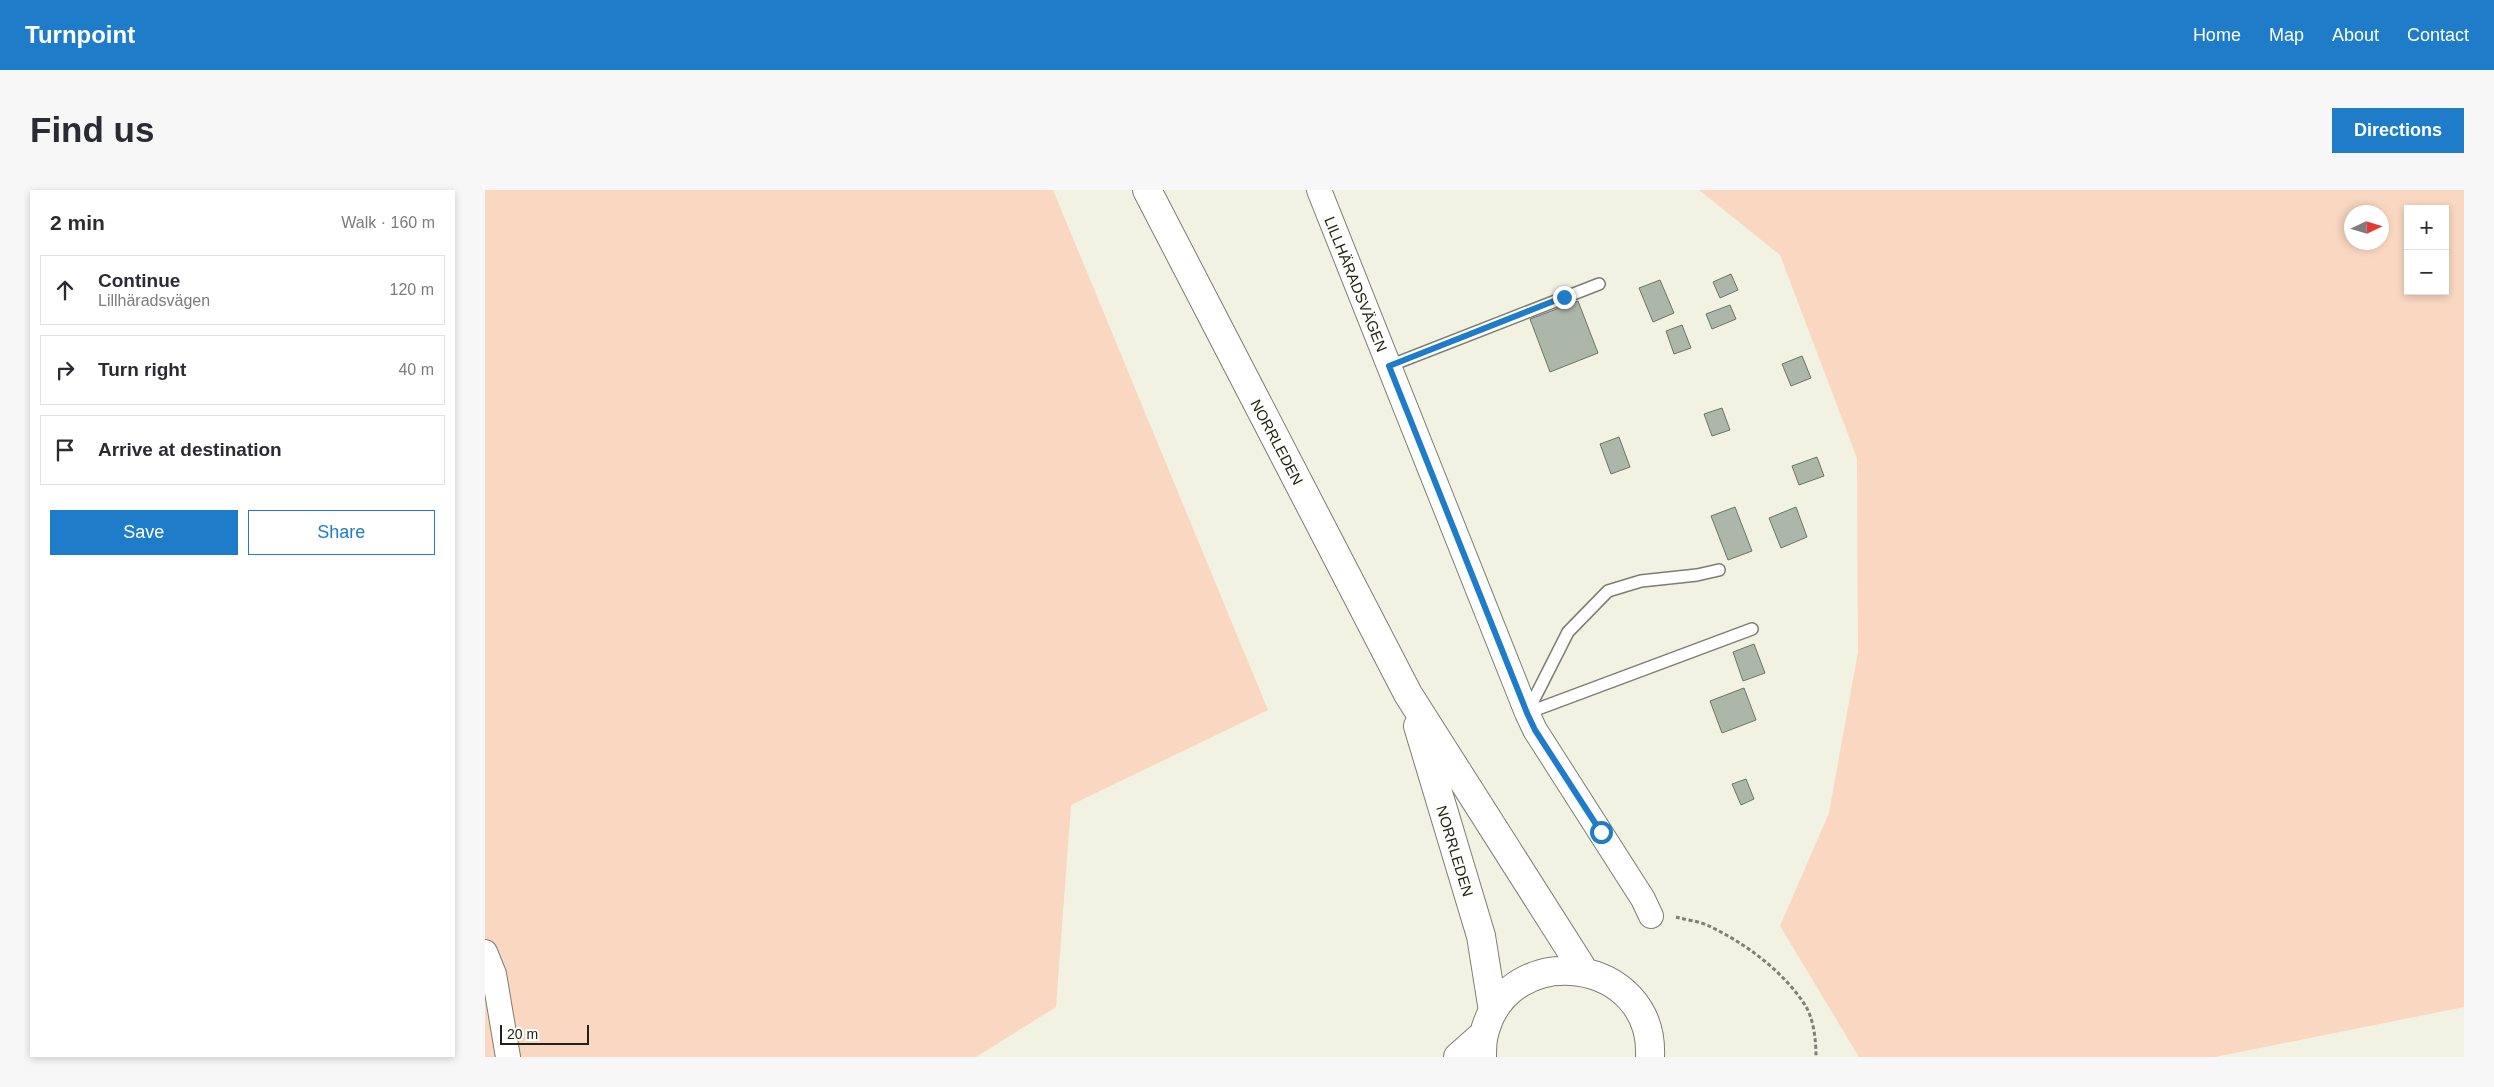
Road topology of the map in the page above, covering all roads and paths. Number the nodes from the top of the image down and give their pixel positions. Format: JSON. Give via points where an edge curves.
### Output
{"nodes":[{"id":1,"x":1147,"y":190,"type":"edge"},
{"id":2,"x":1319,"y":190,"type":"edge"},
{"id":3,"x":1599,"y":284,"type":"dead end"},
{"id":4,"x":1389,"y":366,"type":"junction"},
{"id":5,"x":1719,"y":570,"type":"dead end"},
{"id":6,"x":1752,"y":629,"type":"dead end"},
{"id":7,"x":1408,"y":694,"type":"junction"},
{"id":8,"x":1527,"y":713,"type":"junction"},
{"id":9,"x":1651,"y":916,"type":"joint"},
{"id":10,"x":485,"y":952,"type":"edge"},
{"id":11,"x":1584,"y":971,"type":"junction"},
{"id":12,"x":1486,"y":1034,"type":"edge"},
{"id":13,"x":508,"y":1057,"type":"edge"},
{"id":14,"x":1458,"y":1057,"type":"edge"},
{"id":15,"x":1650,"y":1057,"type":"edge"},
{"id":16,"x":1816,"y":1057,"type":"edge"}],
"edges":[{"from":1,"to":7,"type":"main road","name":"NORRLEDEN"},
{"from":2,"to":4,"type":"street","name":"LILLHÄRADSVÄGEN"},
{"from":3,"to":4,"type":"lane"},
{"from":4,"to":8,"type":"street","name":"LILLHÄRADSVÄGEN"},
{"from":5,"to":8,"type":"lane","via":[[1641,581],[1608,592],[1568,632]]},
{"from":6,"to":8,"type":"lane"},
{"from":7,"to":11,"type":"main road","name":"NORRLEDEN"},
{"from":7,"to":12,"type":"main road","name":"NORRLEDEN","via":[[1481,936]]},
{"from":8,"to":9,"type":"street","name":"LILLHÄRADSVÄGEN","via":[[1643,898]]},
{"from":9,"to":16,"type":"path","via":[[1663,914],[1707,925],[1756,954],[1790,986],[1806,1007],[1816,1041]]},
{"from":10,"to":13,"type":"street","via":[[494,974]]},
{"from":11,"to":12,"type":"main road","via":[[1556,970],[1529,978],[1508,992]]},
{"from":11,"to":15,"type":"main road","via":[[1611,982],[1632,1000],[1645,1022]]},
{"from":12,"to":14,"type":"main road"}]}
